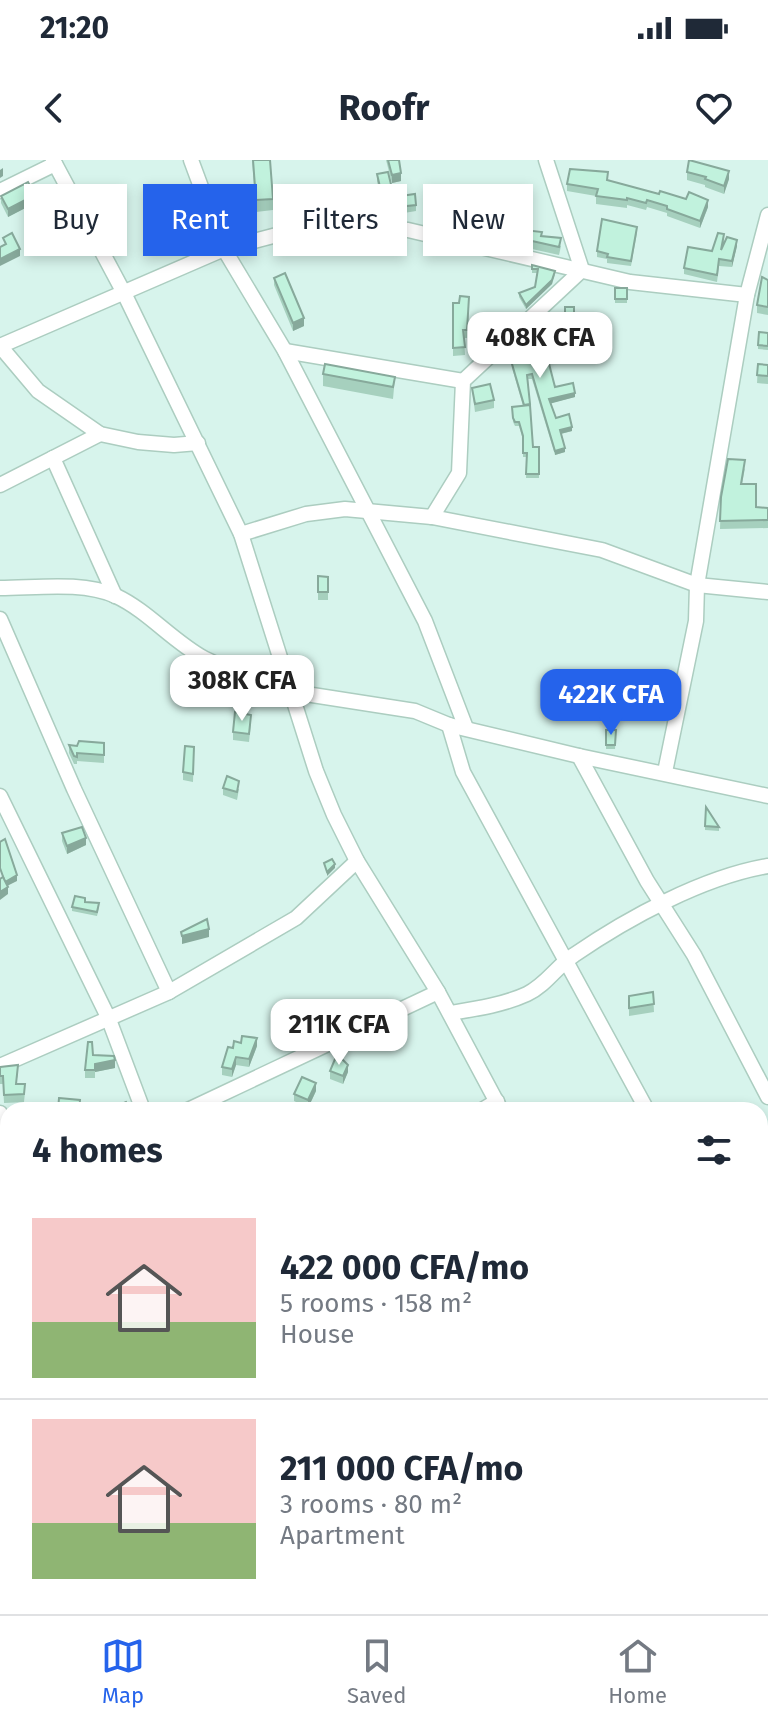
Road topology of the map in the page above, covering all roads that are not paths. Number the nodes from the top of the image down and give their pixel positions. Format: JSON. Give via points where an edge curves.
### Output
{"nodes":[{"id":1,"x":191,"y":160,"type":"edge"},
{"id":2,"x":546,"y":160,"type":"edge"},
{"id":3,"x":54,"y":162,"type":"edge"},
{"id":4,"x":200,"y":184,"type":"edge"},
{"id":5,"x":0,"y":191,"type":"edge"},
{"id":6,"x":768,"y":215,"type":"edge"},
{"id":7,"x":257,"y":240,"type":"edge"},
{"id":8,"x":208,"y":256,"type":"edge"},
{"id":9,"x":228,"y":256,"type":"edge"},
{"id":10,"x":582,"y":270,"type":"junction"},
{"id":11,"x":124,"y":293,"type":"junction"},
{"id":12,"x":747,"y":295,"type":"junction"},
{"id":13,"x":0,"y":346,"type":"edge"},
{"id":14,"x":285,"y":351,"type":"junction"},
{"id":15,"x":463,"y":381,"type":"junction"},
{"id":16,"x":100,"y":434,"type":"junction"},
{"id":17,"x":198,"y":443,"type":"junction"},
{"id":18,"x":53,"y":458,"type":"junction"},
{"id":19,"x":0,"y":485,"type":"edge"},
{"id":20,"x":370,"y":512,"type":"junction"},
{"id":21,"x":432,"y":517,"type":"junction"},
{"id":22,"x":241,"y":534,"type":"junction"},
{"id":23,"x":697,"y":585,"type":"junction"},
{"id":24,"x":0,"y":588,"type":"edge"},
{"id":25,"x":768,"y":592,"type":"edge"},
{"id":26,"x":115,"y":596,"type":"junction"},
{"id":27,"x":0,"y":619,"type":"edge"},
{"id":28,"x":284,"y":664,"type":"junction"},
{"id":29,"x":293,"y":692,"type":"junction"},
{"id":30,"x":449,"y":725,"type":"junction"},
{"id":31,"x":466,"y":728,"type":"junction"},
{"id":32,"x":579,"y":756,"type":"junction"},
{"id":33,"x":665,"y":772,"type":"junction"},
{"id":34,"x":0,"y":796,"type":"edge"},
{"id":35,"x":768,"y":796,"type":"edge"},
{"id":36,"x":357,"y":861,"type":"junction"},
{"id":37,"x":768,"y":866,"type":"edge"},
{"id":38,"x":662,"y":905,"type":"junction"},
{"id":39,"x":566,"y":960,"type":"junction"},
{"id":40,"x":169,"y":992,"type":"junction"},
{"id":41,"x":438,"y":992,"type":"junction"},
{"id":42,"x":450,"y":1013,"type":"junction"},
{"id":43,"x":108,"y":1017,"type":"junction"},
{"id":44,"x":0,"y":1066,"type":"edge"},
{"id":45,"x":768,"y":1097,"type":"edge"},
{"id":46,"x":140,"y":1102,"type":"edge"},
{"id":47,"x":204,"y":1102,"type":"edge"},
{"id":48,"x":497,"y":1102,"type":"edge"},
{"id":49,"x":643,"y":1102,"type":"edge"}],
"edges":[{"from":1,"to":4,"type":"street"},
{"from":2,"to":10,"type":"street"},
{"from":3,"to":5,"type":"street"},
{"from":3,"to":11,"type":"street"},
{"from":6,"to":12,"type":"street"},
{"from":7,"to":10,"type":"street","via":[[338,225],[408,230]]},
{"from":8,"to":11,"type":"street"},
{"from":9,"to":14,"type":"street"},
{"from":10,"to":12,"type":"street","via":[[630,282]]},
{"from":10,"to":15,"type":"street"},
{"from":11,"to":13,"type":"street"},
{"from":11,"to":17,"type":"street"},
{"from":12,"to":23,"type":"street"},
{"from":13,"to":16,"type":"street","via":[[38,391]]},
{"from":14,"to":15,"type":"street"},
{"from":14,"to":20,"type":"street"},
{"from":15,"to":21,"type":"street","via":[[459,473]]},
{"from":16,"to":17,"type":"street","via":[[138,442]]},
{"from":16,"to":18,"type":"street"},
{"from":17,"to":22,"type":"street"},
{"from":18,"to":19,"type":"street"},
{"from":18,"to":26,"type":"street"},
{"from":20,"to":21,"type":"street"},
{"from":20,"to":22,"type":"street","via":[[306,514]]},
{"from":20,"to":31,"type":"street","via":[[425,621]]},
{"from":21,"to":23,"type":"street","via":[[602,550]]},
{"from":22,"to":28,"type":"street"},
{"from":23,"to":25,"type":"street"},
{"from":23,"to":33,"type":"street","via":[[696,621]]},
{"from":24,"to":26,"type":"street","via":[[83,588]]},
{"from":26,"to":28,"type":"street","via":[[194,654],[252,670]]},
{"from":27,"to":40,"type":"street"},
{"from":28,"to":29,"type":"street"},
{"from":29,"to":30,"type":"street","via":[[415,711]]},
{"from":29,"to":36,"type":"street","via":[[316,771]]},
{"from":30,"to":31,"type":"street"},
{"from":30,"to":39,"type":"street","via":[[463,772]]},
{"from":31,"to":32,"type":"street"},
{"from":32,"to":33,"type":"street"},
{"from":32,"to":38,"type":"street"},
{"from":33,"to":35,"type":"street"},
{"from":34,"to":43,"type":"street"},
{"from":36,"to":40,"type":"street","via":[[296,918]]},
{"from":36,"to":41,"type":"street"},
{"from":37,"to":38,"type":"street","via":[[729,874]]},
{"from":38,"to":39,"type":"street"},
{"from":38,"to":45,"type":"street"},
{"from":39,"to":42,"type":"street","via":[[529,993]]},
{"from":39,"to":49,"type":"street"},
{"from":40,"to":43,"type":"street"},
{"from":41,"to":42,"type":"street"},
{"from":41,"to":47,"type":"street"},
{"from":42,"to":48,"type":"street"},
{"from":43,"to":44,"type":"street"},
{"from":43,"to":46,"type":"street"}]}
